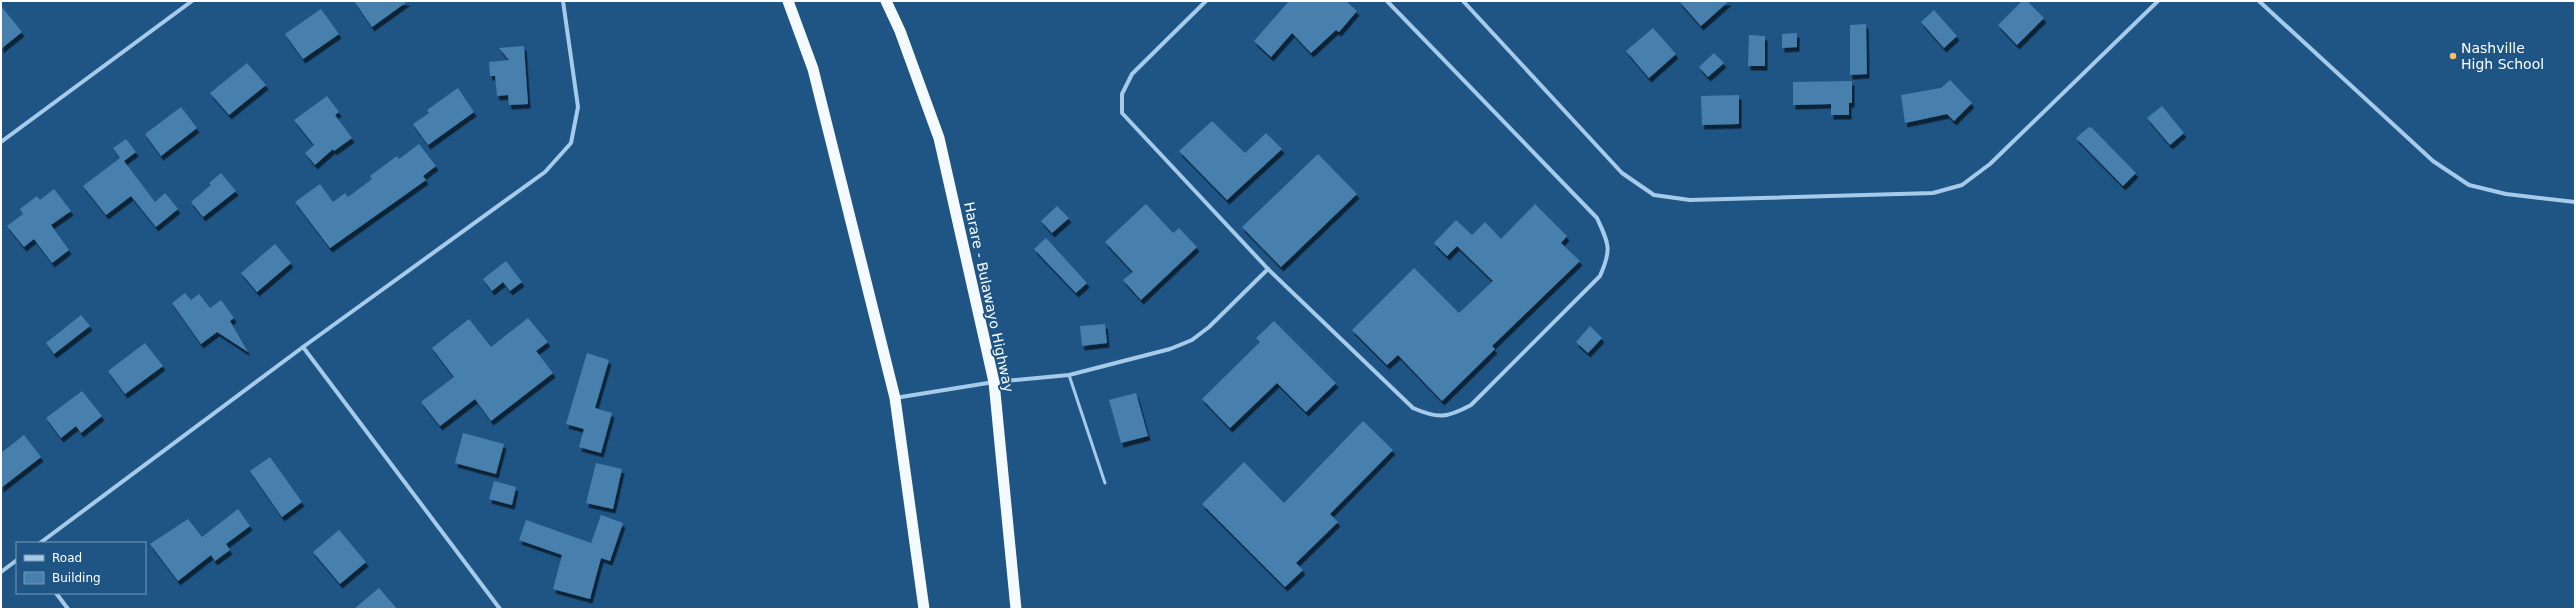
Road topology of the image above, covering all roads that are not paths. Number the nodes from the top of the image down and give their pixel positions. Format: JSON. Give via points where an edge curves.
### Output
{"nodes":[{"id":1,"x":192,"y":1,"type":"edge"},
{"id":2,"x":563,"y":1,"type":"edge"},
{"id":3,"x":788,"y":1,"type":"edge"},
{"id":4,"x":886,"y":1,"type":"edge"},
{"id":5,"x":1206,"y":1,"type":"edge"},
{"id":6,"x":1387,"y":1,"type":"edge"},
{"id":7,"x":1463,"y":1,"type":"edge"},
{"id":8,"x":2158,"y":1,"type":"edge"},
{"id":9,"x":2259,"y":1,"type":"edge"},
{"id":10,"x":1,"y":142,"type":"edge"},
{"id":11,"x":2575,"y":202,"type":"edge"},
{"id":12,"x":1268,"y":269,"type":"junction"},
{"id":13,"x":304,"y":347,"type":"junction"},
{"id":14,"x":1069,"y":375,"type":"junction"},
{"id":15,"x":994,"y":382,"type":"junction"},
{"id":16,"x":895,"y":398,"type":"junction"},
{"id":17,"x":1105,"y":483,"type":"dead end"},
{"id":18,"x":41,"y":542,"type":"edge"},
{"id":19,"x":16,"y":561,"type":"edge"},
{"id":20,"x":1,"y":572,"type":"edge"},
{"id":21,"x":57,"y":594,"type":"edge"},
{"id":22,"x":68,"y":609,"type":"edge"},
{"id":23,"x":500,"y":609,"type":"edge"},
{"id":24,"x":924,"y":609,"type":"edge"},
{"id":25,"x":1016,"y":609,"type":"edge"}],
"edges":[{"from":1,"to":10,"type":"street"},
{"from":2,"to":13,"type":"street","via":[[578,107],[571,143],[545,172]]},
{"from":3,"to":16,"type":"highway","via":[[813,69]]},
{"from":4,"to":15,"type":"highway","name":"Harare - Bulawayo Highway","via":[[900,30],[939,138]]},
{"from":5,"to":12,"type":"street","via":[[1132,74],[1122,94],[1122,112]]},
{"from":6,"to":12,"type":"street","via":[[1597,218],[1607,239],[1609,257],[1600,276],[1471,405],[1452,415],[1431,416],[1413,408]]},
{"from":7,"to":8,"type":"street","via":[[1622,173],[1654,195],[1690,200],[1933,193],[1962,185],[1990,164]]},
{"from":9,"to":11,"type":"street","via":[[2433,161],[2469,185],[2506,194]]},
{"from":12,"to":14,"type":"street","via":[[1209,327],[1192,340],[1170,349]]},
{"from":13,"to":18,"type":"street"},
{"from":13,"to":23,"type":"street"},
{"from":14,"to":15,"type":"street"},
{"from":14,"to":17,"type":"lane"},
{"from":15,"to":16,"type":"street"},
{"from":15,"to":25,"type":"highway","name":"Harare - Bulawayo Highway"},
{"from":16,"to":24,"type":"highway"},
{"from":19,"to":20,"type":"street"},
{"from":21,"to":22,"type":"street"}]}
